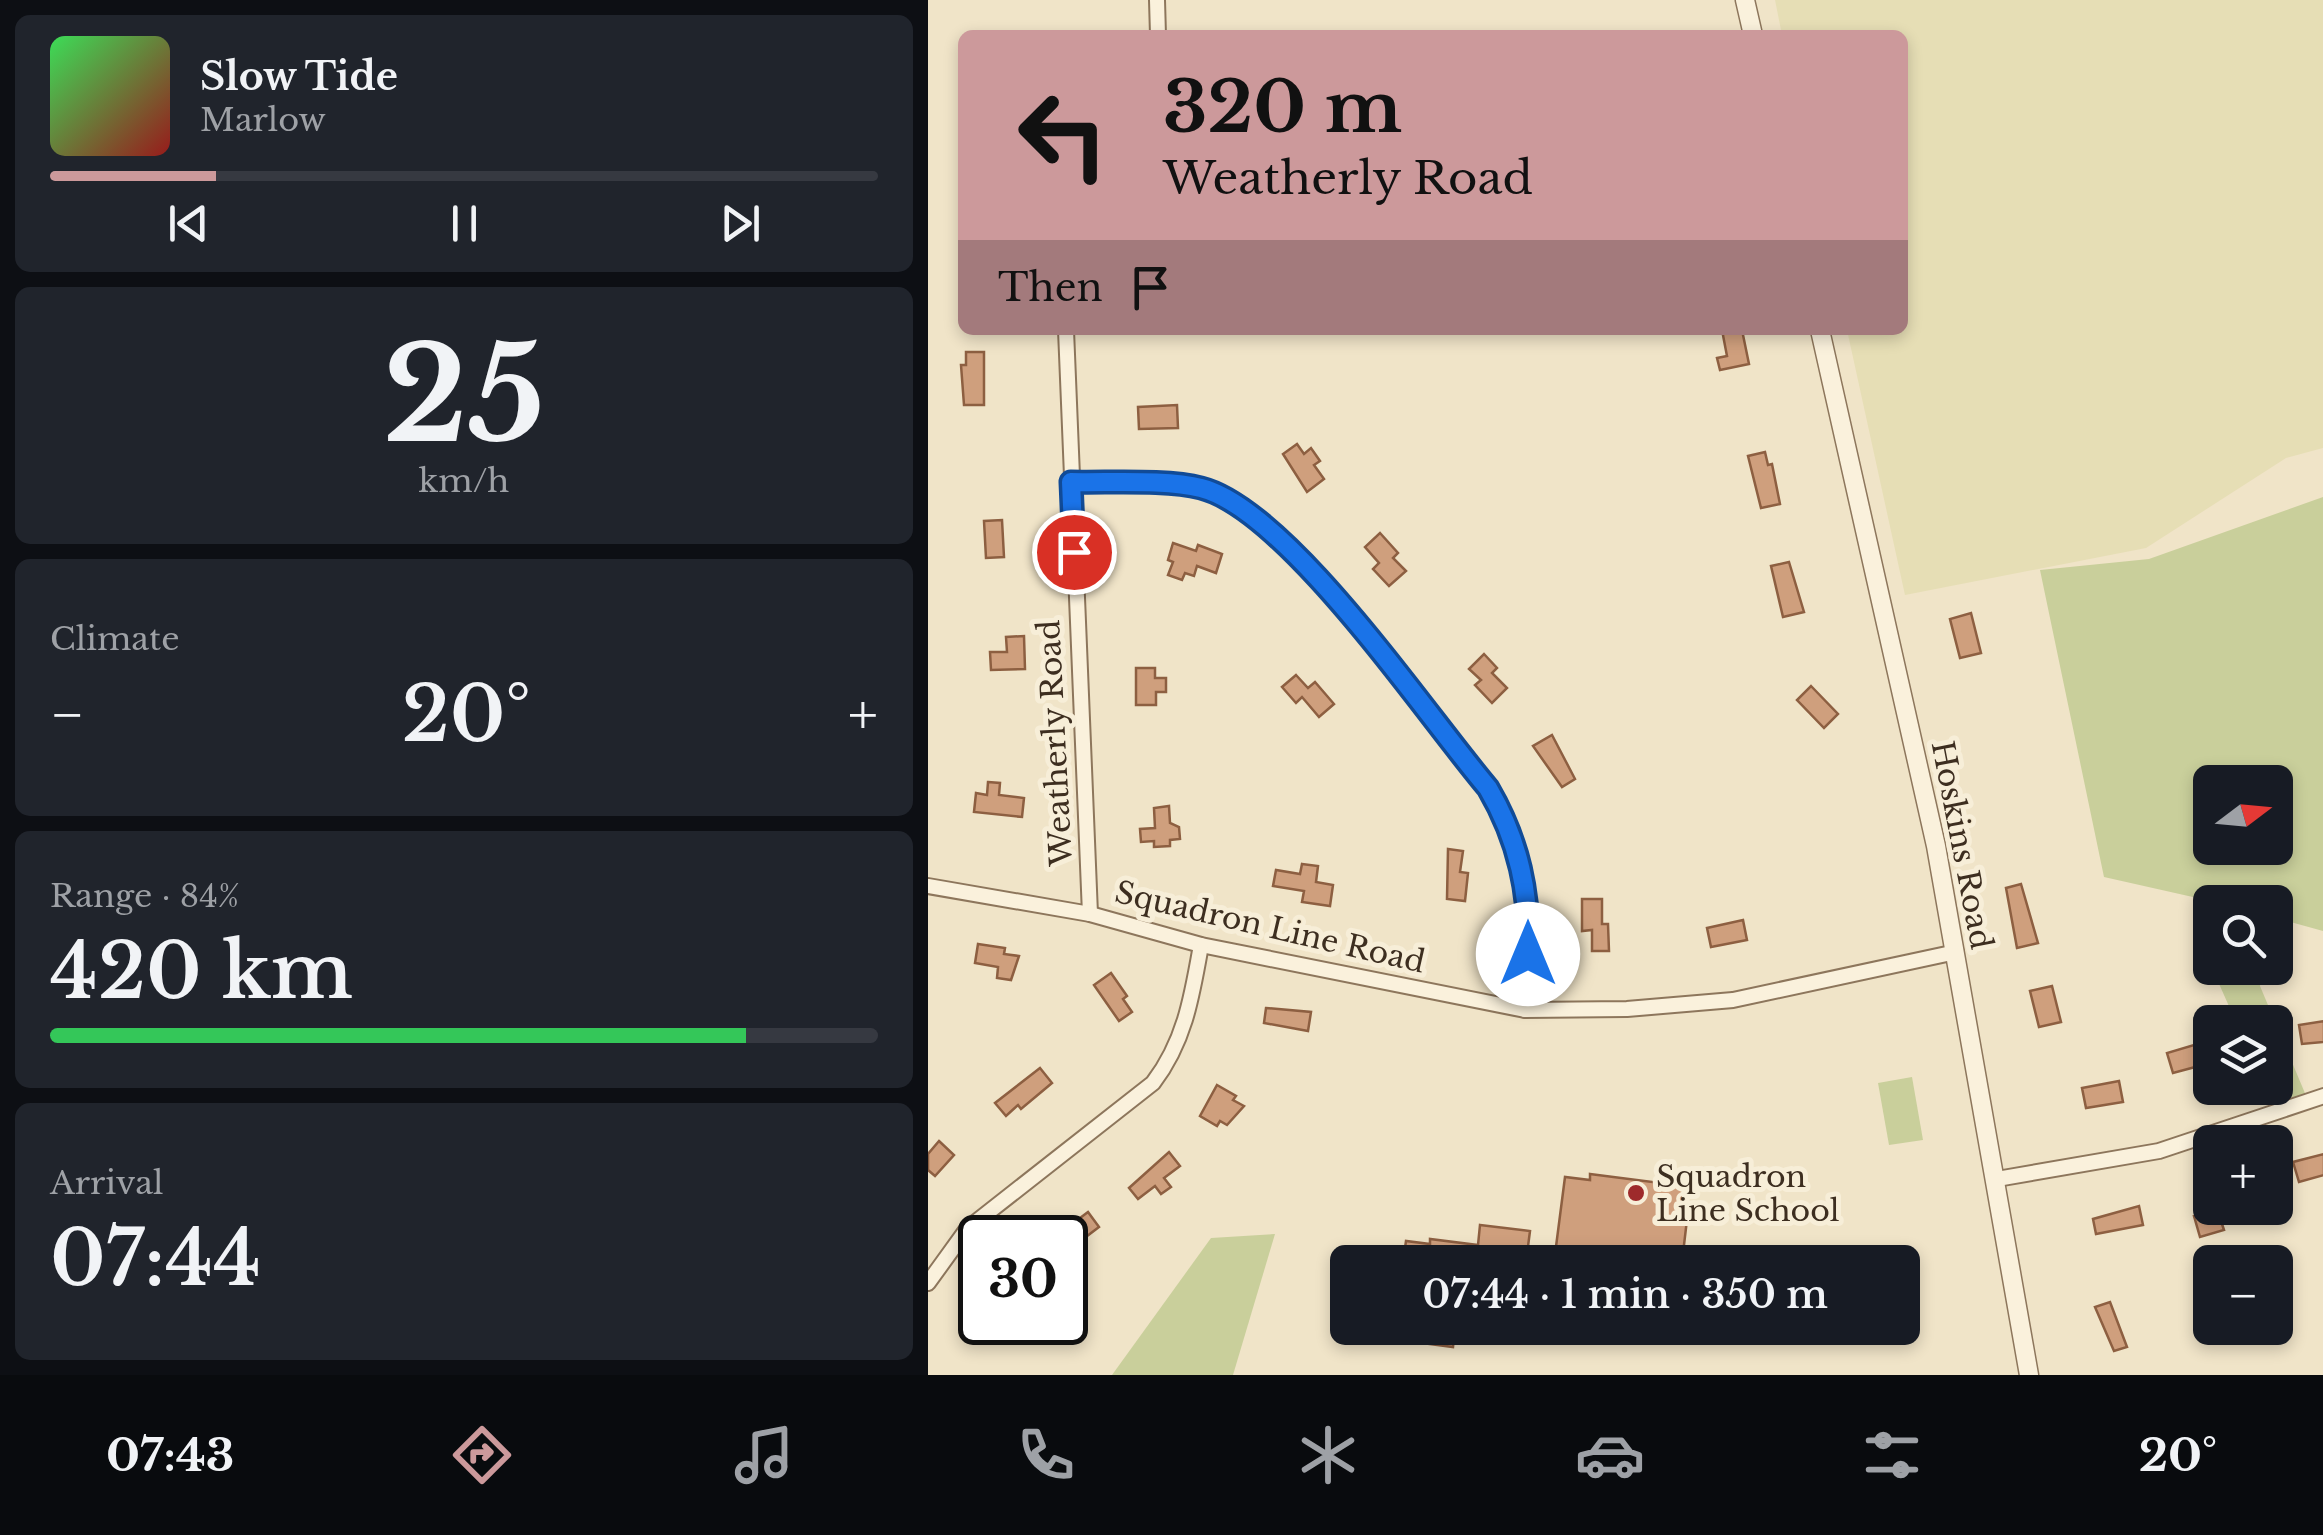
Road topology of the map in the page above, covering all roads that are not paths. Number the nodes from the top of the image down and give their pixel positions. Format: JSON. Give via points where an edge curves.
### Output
{"nodes":[{"id":1,"x":1157,"y":0,"type":"edge"},
{"id":2,"x":1745,"y":0,"type":"edge"},
{"id":3,"x":1158,"y":30,"type":"edge"},
{"id":4,"x":1752,"y":30,"type":"edge"},
{"id":5,"x":1066,"y":335,"type":"edge"},
{"id":6,"x":1821,"y":335,"type":"edge"},
{"id":7,"x":1071,"y":482,"type":"junction"},
{"id":8,"x":928,"y":886,"type":"edge"},
{"id":9,"x":1090,"y":914,"type":"junction"},
{"id":10,"x":1201,"y":945,"type":"junction"},
{"id":11,"x":1956,"y":952,"type":"junction"},
{"id":12,"x":1525,"y":1010,"type":"junction"},
{"id":13,"x":2324,"y":1096,"type":"edge"},
{"id":14,"x":1997,"y":1179,"type":"junction"},
{"id":15,"x":928,"y":1283,"type":"edge"},
{"id":16,"x":2030,"y":1375,"type":"edge"}],
"edges":[{"from":1,"to":3,"type":"street"},
{"from":2,"to":4,"type":"street"},
{"from":5,"to":7,"type":"street","name":"Weatherly Road"},
{"from":6,"to":11,"type":"street","name":"Hoskins Road"},
{"from":7,"to":9,"type":"street","name":"Weatherly Road"},
{"from":7,"to":12,"type":"street","via":[[1199,487],[1230,500],[1306,562],[1504,815],[1522,867],[1529,917]]},
{"from":8,"to":9,"type":"street","name":"Squadron Line Road"},
{"from":9,"to":10,"type":"street","name":"Squadron Line Road"},
{"from":10,"to":12,"type":"street","name":"Squadron Line Road"},
{"from":10,"to":15,"type":"street","via":[[1185,1030],[1154,1083],[967,1229]]},
{"from":11,"to":12,"type":"street","name":"Squadron Line Road","via":[[1733,1000]]},
{"from":11,"to":14,"type":"street","name":"Hoskins Road"},
{"from":13,"to":14,"type":"street","via":[[2159,1151]]},
{"from":14,"to":16,"type":"street","name":"Hoskins Road"}]}
